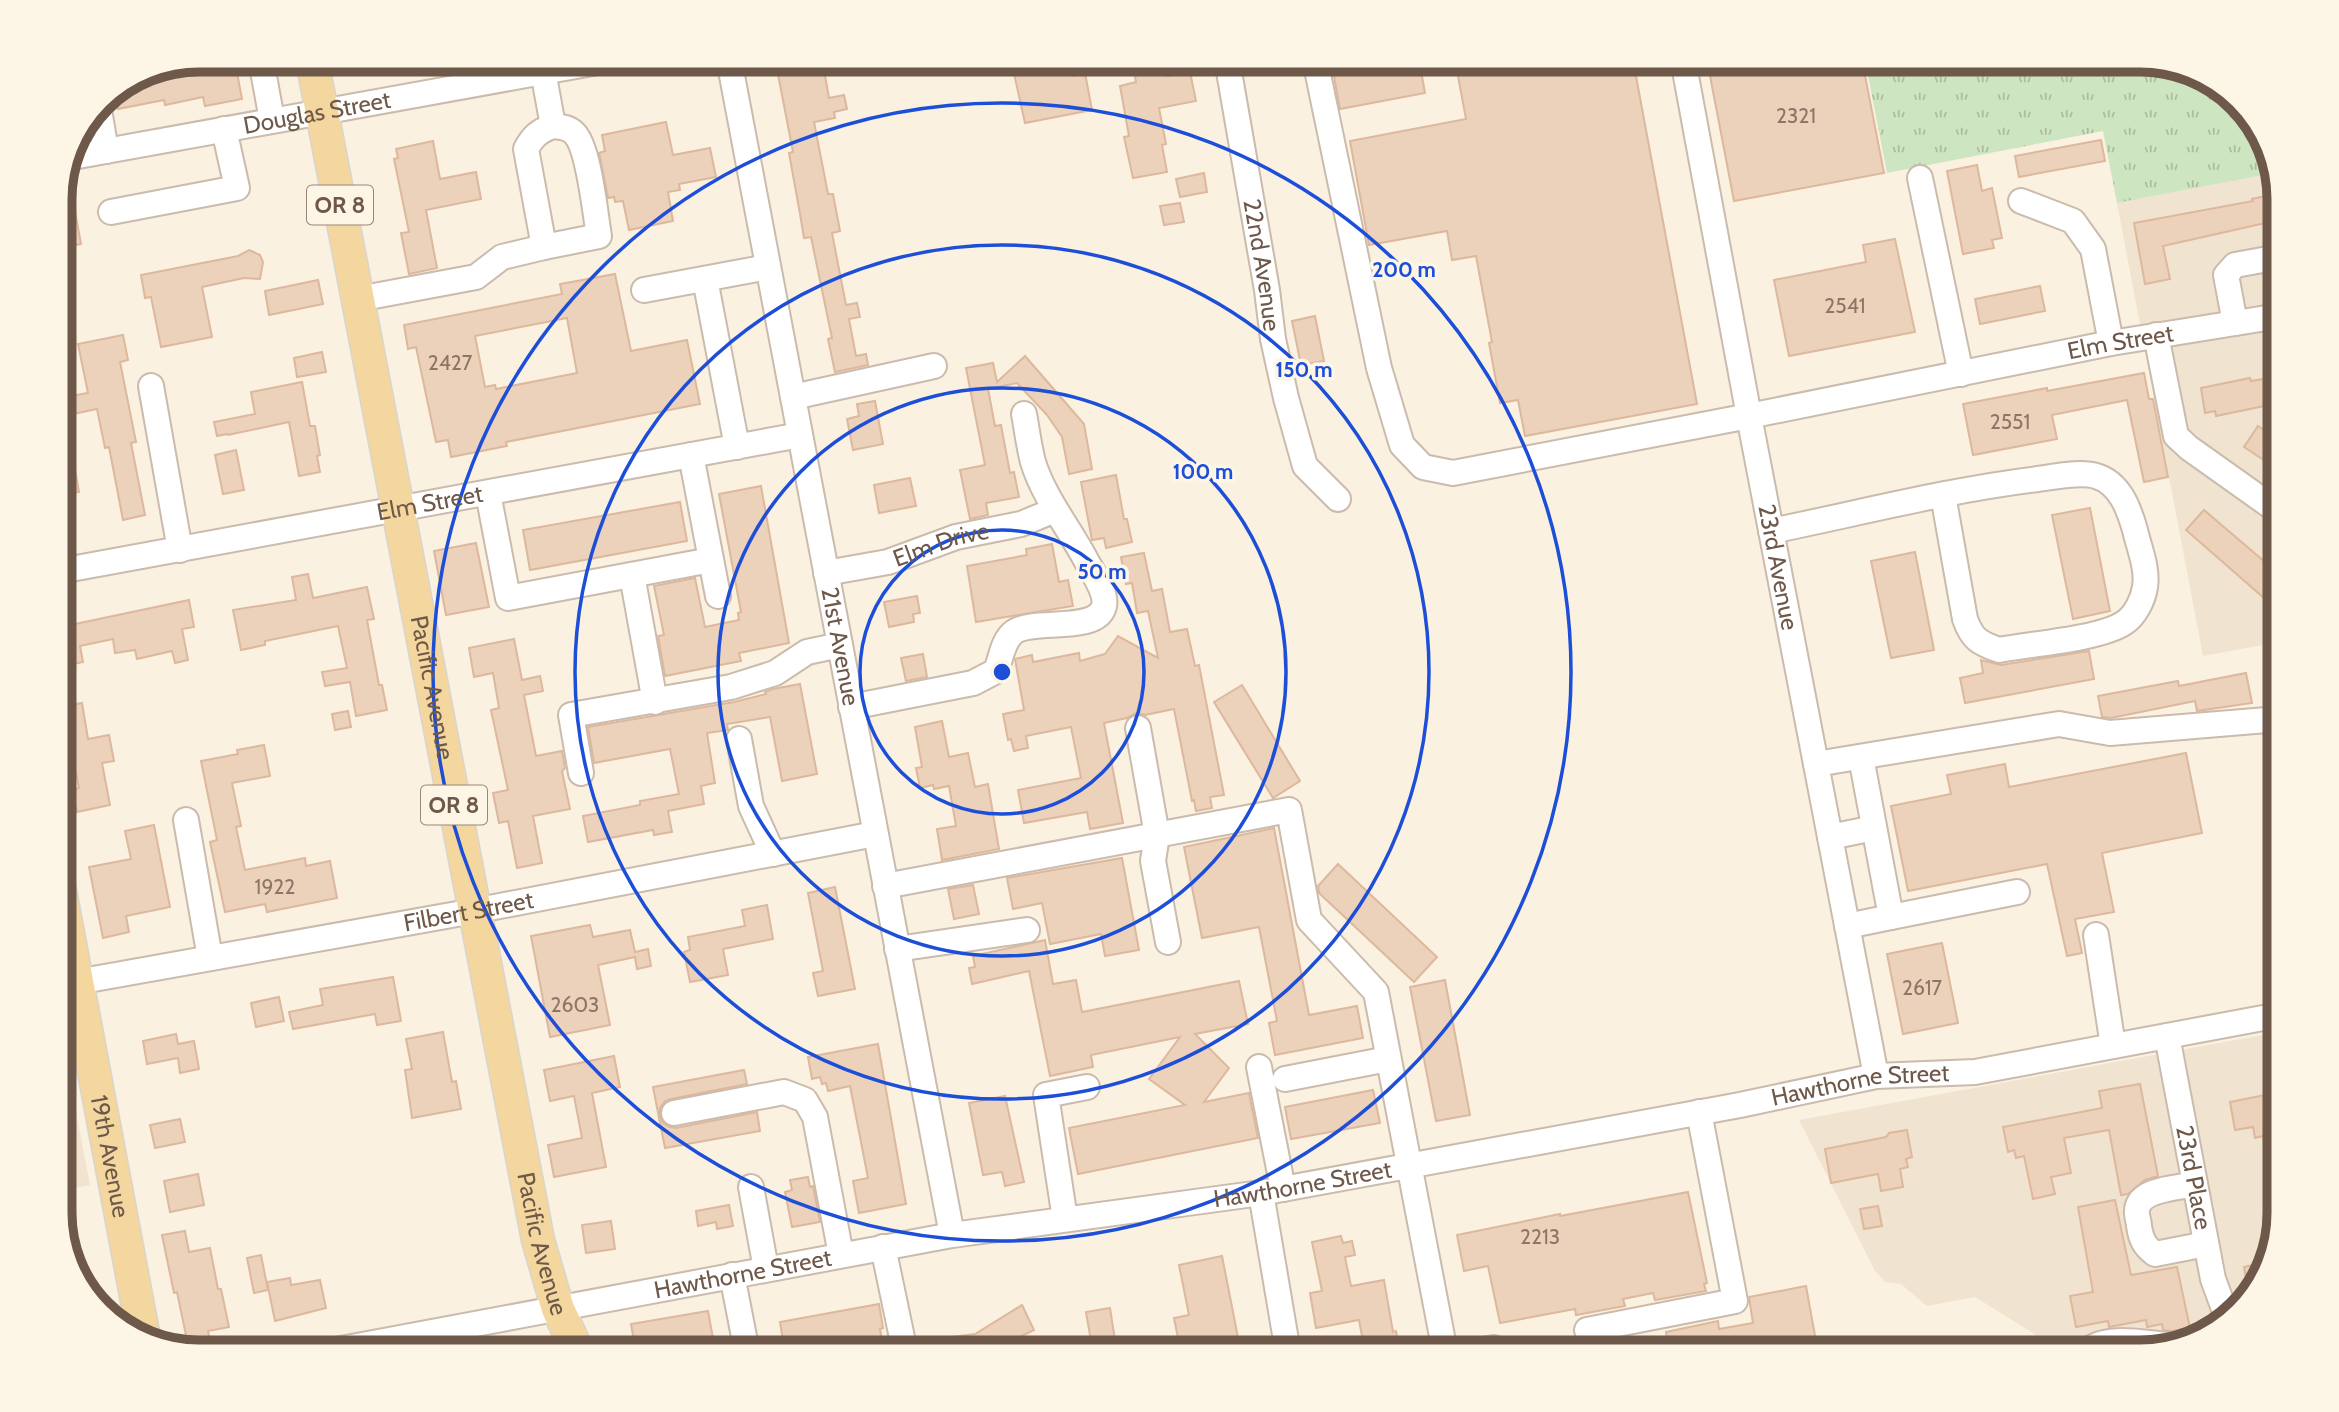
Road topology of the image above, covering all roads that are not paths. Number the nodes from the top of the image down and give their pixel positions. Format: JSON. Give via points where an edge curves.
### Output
{"nodes":[{"id":1,"x":263,"y":72,"type":"edge"},
{"id":2,"x":315,"y":72,"type":"edge"},
{"id":3,"x":496,"y":72,"type":"edge"},
{"id":4,"x":543,"y":72,"type":"edge"},
{"id":5,"x":731,"y":72,"type":"edge"},
{"id":6,"x":1229,"y":72,"type":"edge"},
{"id":7,"x":1317,"y":72,"type":"edge"},
{"id":8,"x":1685,"y":72,"type":"edge"},
{"id":9,"x":322,"y":111,"type":"junction"},
{"id":10,"x":100,"y":118,"type":"edge"},
{"id":11,"x":272,"y":120,"type":"junction"},
{"id":12,"x":553,"y":126,"type":"junction"},
{"id":13,"x":224,"y":129,"type":"junction"},
{"id":14,"x":106,"y":151,"type":"junction"},
{"id":15,"x":79,"y":156,"type":"edge"},
{"id":16,"x":1920,"y":178,"type":"dead end"},
{"id":17,"x":2021,"y":201,"type":"dead end"},
{"id":18,"x":111,"y":212,"type":"dead end"},
{"id":19,"x":544,"y":247,"type":"junction"},
{"id":20,"x":2267,"y":259,"type":"edge"},
{"id":21,"x":768,"y":267,"type":"junction"},
{"id":22,"x":705,"y":279,"type":"junction"},
{"id":23,"x":644,"y":290,"type":"dead end"},
{"id":24,"x":358,"y":299,"type":"junction"},
{"id":25,"x":2267,"y":318,"type":"edge"},
{"id":26,"x":2235,"y":323,"type":"junction"},
{"id":27,"x":2157,"y":335,"type":"junction"},
{"id":28,"x":2111,"y":343,"type":"junction"},
{"id":29,"x":934,"y":366,"type":"dead end"},
{"id":30,"x":1961,"y":374,"type":"junction"},
{"id":31,"x":151,"y":386,"type":"dead end"},
{"id":32,"x":793,"y":397,"type":"junction"},
{"id":33,"x":1024,"y":414,"type":"dead end"},
{"id":34,"x":1749,"y":416,"type":"junction"},
{"id":35,"x":800,"y":435,"type":"junction"},
{"id":36,"x":737,"y":447,"type":"junction"},
{"id":37,"x":691,"y":455,"type":"junction"},
{"id":38,"x":488,"y":493,"type":"junction"},
{"id":39,"x":1943,"y":495,"type":"junction"},
{"id":40,"x":1338,"y":499,"type":"dead end"},
{"id":41,"x":2267,"y":503,"type":"edge"},
{"id":42,"x":398,"y":510,"type":"junction"},
{"id":43,"x":1055,"y":510,"type":"junction"},
{"id":44,"x":1771,"y":531,"type":"junction"},
{"id":45,"x":180,"y":550,"type":"junction"},
{"id":46,"x":711,"y":560,"type":"junction"},
{"id":47,"x":72,"y":569,"type":"edge"},
{"id":48,"x":826,"y":573,"type":"junction"},
{"id":49,"x":632,"y":575,"type":"junction"},
{"id":50,"x":718,"y":596,"type":"dead end"},
{"id":51,"x":840,"y":646,"type":"junction"},
{"id":52,"x":655,"y":702,"type":"junction"},
{"id":53,"x":851,"y":707,"type":"junction"},
{"id":54,"x":2267,"y":720,"type":"edge"},
{"id":55,"x":1138,"y":728,"type":"dead end"},
{"id":56,"x":739,"y":739,"type":"dead end"},
{"id":57,"x":1861,"y":757,"type":"junction"},
{"id":58,"x":1816,"y":764,"type":"junction"},
{"id":59,"x":581,"y":773,"type":"dead end"},
{"id":60,"x":186,"y":820,"type":"dead end"},
{"id":61,"x":1874,"y":828,"type":"junction"},
{"id":62,"x":875,"y":834,"type":"junction"},
{"id":63,"x":1157,"y":835,"type":"junction"},
{"id":64,"x":1830,"y":837,"type":"junction"},
{"id":65,"x":773,"y":854,"type":"junction"},
{"id":66,"x":885,"y":886,"type":"junction"},
{"id":67,"x":2017,"y":892,"type":"dead end"},
{"id":68,"x":474,"y":911,"type":"junction"},
{"id":69,"x":1891,"y":917,"type":"junction"},
{"id":70,"x":1847,"y":926,"type":"junction"},
{"id":71,"x":1027,"y":930,"type":"dead end"},
{"id":72,"x":2096,"y":935,"type":"dead end"},
{"id":73,"x":1168,"y":942,"type":"dead end"},
{"id":74,"x":897,"y":948,"type":"junction"},
{"id":75,"x":209,"y":958,"type":"junction"},
{"id":76,"x":72,"y":982,"type":"edge"},
{"id":77,"x":72,"y":1002,"type":"edge"},
{"id":78,"x":2267,"y":1017,"type":"edge"},
{"id":79,"x":2167,"y":1036,"type":"junction"},
{"id":80,"x":2113,"y":1046,"type":"junction"},
{"id":81,"x":1388,"y":1059,"type":"junction"},
{"id":82,"x":1259,"y":1068,"type":"dead end"},
{"id":83,"x":1876,"y":1076,"type":"junction"},
{"id":84,"x":1285,"y":1079,"type":"dead end"},
{"id":85,"x":1087,"y":1087,"type":"dead end"},
{"id":86,"x":1699,"y":1112,"type":"junction"},
{"id":87,"x":674,"y":1113,"type":"dead end"},
{"id":88,"x":1409,"y":1166,"type":"junction"},
{"id":89,"x":2195,"y":1184,"type":"junction"},
{"id":90,"x":751,"y":1187,"type":"dead end"},
{"id":91,"x":1272,"y":1191,"type":"junction"},
{"id":92,"x":1065,"y":1219,"type":"junction"},
{"id":93,"x":952,"y":1235,"type":"junction"},
{"id":94,"x":2206,"y":1244,"type":"junction"},
{"id":95,"x":883,"y":1247,"type":"junction"},
{"id":96,"x":841,"y":1255,"type":"junction"},
{"id":97,"x":766,"y":1269,"type":"junction"},
{"id":98,"x":732,"y":1275,"type":"junction"},
{"id":99,"x":558,"y":1309,"type":"junction"},
{"id":100,"x":2224,"y":1309,"type":"edge"},
{"id":101,"x":142,"y":1326,"type":"edge"},
{"id":102,"x":1587,"y":1330,"type":"dead end"},
{"id":103,"x":457,"y":1340,"type":"edge"},
{"id":104,"x":572,"y":1340,"type":"edge"},
{"id":105,"x":744,"y":1340,"type":"edge"},
{"id":106,"x":902,"y":1340,"type":"edge"},
{"id":107,"x":1287,"y":1340,"type":"edge"},
{"id":108,"x":1442,"y":1340,"type":"edge"}],
"edges":[{"from":1,"to":11,"type":"street"},
{"from":2,"to":9,"type":"main road","name":"Pacific Avenue","number":"OR 8"},
{"from":3,"to":9,"type":"street","name":"Douglas Street"},
{"from":4,"to":12,"type":"street"},
{"from":5,"to":21,"type":"street","name":"21st Avenue"},
{"from":6,"to":40,"type":"street","name":"22nd Avenue","via":[[1286,398],[1305,466]]},
{"from":7,"to":34,"type":"street","name":"Elm Street","via":[[1379,368],[1402,445],[1423,467],[1453,473]]},
{"from":8,"to":34,"type":"street","name":"23rd Avenue"},
{"from":9,"to":11,"type":"street","name":"Douglas Street"},
{"from":9,"to":24,"type":"main road","name":"Pacific Avenue","number":"OR 8"},
{"from":10,"to":14,"type":"street"},
{"from":11,"to":13,"type":"street","name":"Douglas Street"},
{"from":12,"to":19,"type":"street","via":[[539,131],[526,149]]},
{"from":12,"to":19,"type":"street","via":[[565,127],[579,140],[599,236]]},
{"from":13,"to":14,"type":"street","name":"Douglas Street"},
{"from":13,"to":18,"type":"street","via":[[236,188]]},
{"from":14,"to":15,"type":"street","name":"Douglas Street"},
{"from":16,"to":30,"type":"street"},
{"from":17,"to":28,"type":"street","via":[[2073,221],[2093,250]]},
{"from":19,"to":24,"type":"street","via":[[502,257],[476,276]]},
{"from":20,"to":26,"type":"street","via":[[2235,265],[2226,275]]},
{"from":21,"to":22,"type":"street"},
{"from":21,"to":32,"type":"street","name":"21st Avenue"},
{"from":22,"to":23,"type":"street"},
{"from":22,"to":36,"type":"street"},
{"from":24,"to":42,"type":"main road","name":"Pacific Avenue","number":"OR 8"},
{"from":25,"to":26,"type":"street","name":"Elm Street"},
{"from":26,"to":27,"type":"street","name":"Elm Street"},
{"from":27,"to":28,"type":"street","name":"Elm Street"},
{"from":27,"to":41,"type":"street","via":[[2176,436]]},
{"from":28,"to":30,"type":"street","name":"Elm Street"},
{"from":29,"to":32,"type":"street"},
{"from":30,"to":34,"type":"street","name":"Elm Street"},
{"from":31,"to":45,"type":"street"},
{"from":32,"to":35,"type":"street","name":"21st Avenue"},
{"from":33,"to":43,"type":"street","via":[[1034,463]]},
{"from":34,"to":44,"type":"street","name":"23rd Avenue"},
{"from":35,"to":36,"type":"street","name":"Elm Street"},
{"from":35,"to":48,"type":"street","name":"21st Avenue"},
{"from":36,"to":37,"type":"street","name":"Elm Street"},
{"from":37,"to":38,"type":"street","name":"Elm Street"},
{"from":37,"to":46,"type":"street"},
{"from":38,"to":42,"type":"street","name":"Elm Street"},
{"from":38,"to":49,"type":"street","via":[[508,598]]},
{"from":39,"to":39,"type":"street","via":[[2068,475],[2096,475],[2112,485],[2131,514],[2145,571],[2145,588],[2136,611],[2106,632],[1999,650],[1984,645],[1970,635],[1965,619]]},
{"from":39,"to":44,"type":"street"},
{"from":42,"to":45,"type":"street","name":"Elm Street"},
{"from":42,"to":68,"type":"main road","name":"Pacific Avenue","number":"OR 8"},
{"from":43,"to":48,"type":"street","name":"Elm Drive","via":[[1021,524],[956,537],[888,562]]},
{"from":43,"to":53,"type":"street","via":[[1099,586],[1103,610],[1080,623],[1017,630],[1006,642],[996,671],[973,683]]},
{"from":44,"to":58,"type":"street","name":"23rd Avenue"},
{"from":45,"to":47,"type":"street","name":"Elm Street"},
{"from":46,"to":49,"type":"street"},
{"from":46,"to":50,"type":"street"},
{"from":48,"to":51,"type":"street","name":"21st Avenue"},
{"from":49,"to":52,"type":"street"},
{"from":51,"to":52,"type":"street","via":[[807,652],[755,681]]},
{"from":51,"to":53,"type":"street","name":"21st Avenue"},
{"from":52,"to":59,"type":"street","via":[[571,715]]},
{"from":53,"to":62,"type":"street","name":"21st Avenue"},
{"from":54,"to":57,"type":"street","via":[[2110,733],[2059,724]]},
{"from":55,"to":63,"type":"street"},
{"from":56,"to":65,"type":"street","via":[[751,806]]},
{"from":57,"to":58,"type":"street"},
{"from":57,"to":61,"type":"street"},
{"from":58,"to":64,"type":"street","name":"23rd Avenue"},
{"from":60,"to":75,"type":"street"},
{"from":61,"to":64,"type":"street"},
{"from":61,"to":69,"type":"street"},
{"from":62,"to":65,"type":"street","name":"Filbert Street"},
{"from":62,"to":66,"type":"street","name":"21st Avenue"},
{"from":63,"to":66,"type":"street"},
{"from":63,"to":73,"type":"street","via":[[1153,861]]},
{"from":63,"to":81,"type":"street","via":[[1289,810],[1309,920],[1376,992]]},
{"from":64,"to":70,"type":"street","name":"23rd Avenue"},
{"from":65,"to":68,"type":"street","name":"Filbert Street"},
{"from":66,"to":74,"type":"street","name":"21st Avenue"},
{"from":67,"to":69,"type":"street"},
{"from":68,"to":75,"type":"street","name":"Filbert Street"},
{"from":68,"to":99,"type":"main road","name":"Pacific Avenue","number":"OR 8","via":[[538,1240]]},
{"from":69,"to":70,"type":"street"},
{"from":70,"to":83,"type":"street","name":"23rd Avenue"},
{"from":71,"to":74,"type":"street"},
{"from":72,"to":80,"type":"street"},
{"from":74,"to":93,"type":"street","name":"21st Avenue"},
{"from":75,"to":76,"type":"street","name":"Filbert Street"},
{"from":77,"to":101,"type":"main road","name":"19th Avenue"},
{"from":78,"to":79,"type":"street","name":"Hawthorne Street"},
{"from":79,"to":80,"type":"street","name":"Hawthorne Street"},
{"from":79,"to":89,"type":"street","name":"23rd Place"},
{"from":80,"to":83,"type":"street","name":"Hawthorne Street","via":[[1975,1072]]},
{"from":81,"to":84,"type":"street"},
{"from":81,"to":88,"type":"street"},
{"from":82,"to":91,"type":"street"},
{"from":83,"to":86,"type":"street","name":"Hawthorne Street"},
{"from":85,"to":92,"type":"street","via":[[1046,1095]]},
{"from":86,"to":88,"type":"street","name":"Hawthorne Street"},
{"from":86,"to":102,"type":"street","via":[[1735,1301]]},
{"from":87,"to":96,"type":"street","via":[[784,1092],[805,1100],[815,1116]]},
{"from":88,"to":91,"type":"street","name":"Hawthorne Street"},
{"from":88,"to":108,"type":"street"},
{"from":89,"to":94,"type":"street","name":"23rd Place"},
{"from":89,"to":94,"type":"street","via":[[2141,1199],[2137,1209],[2141,1237],[2155,1254]]},
{"from":90,"to":97,"type":"street"},
{"from":91,"to":92,"type":"street","name":"Hawthorne Street"},
{"from":91,"to":107,"type":"street"},
{"from":92,"to":93,"type":"street","name":"Hawthorne Street"},
{"from":93,"to":95,"type":"street","name":"Hawthorne Street"},
{"from":94,"to":100,"type":"street","name":"23rd Place"},
{"from":95,"to":96,"type":"street","name":"Hawthorne Street"},
{"from":95,"to":106,"type":"street"},
{"from":96,"to":97,"type":"street","name":"Hawthorne Street"},
{"from":97,"to":98,"type":"street","name":"Hawthorne Street"},
{"from":98,"to":99,"type":"street","name":"Hawthorne Street"},
{"from":98,"to":105,"type":"street"},
{"from":99,"to":103,"type":"street","name":"Hawthorne Street"},
{"from":99,"to":104,"type":"main road","name":"Pacific Avenue","number":"OR 8"}]}
